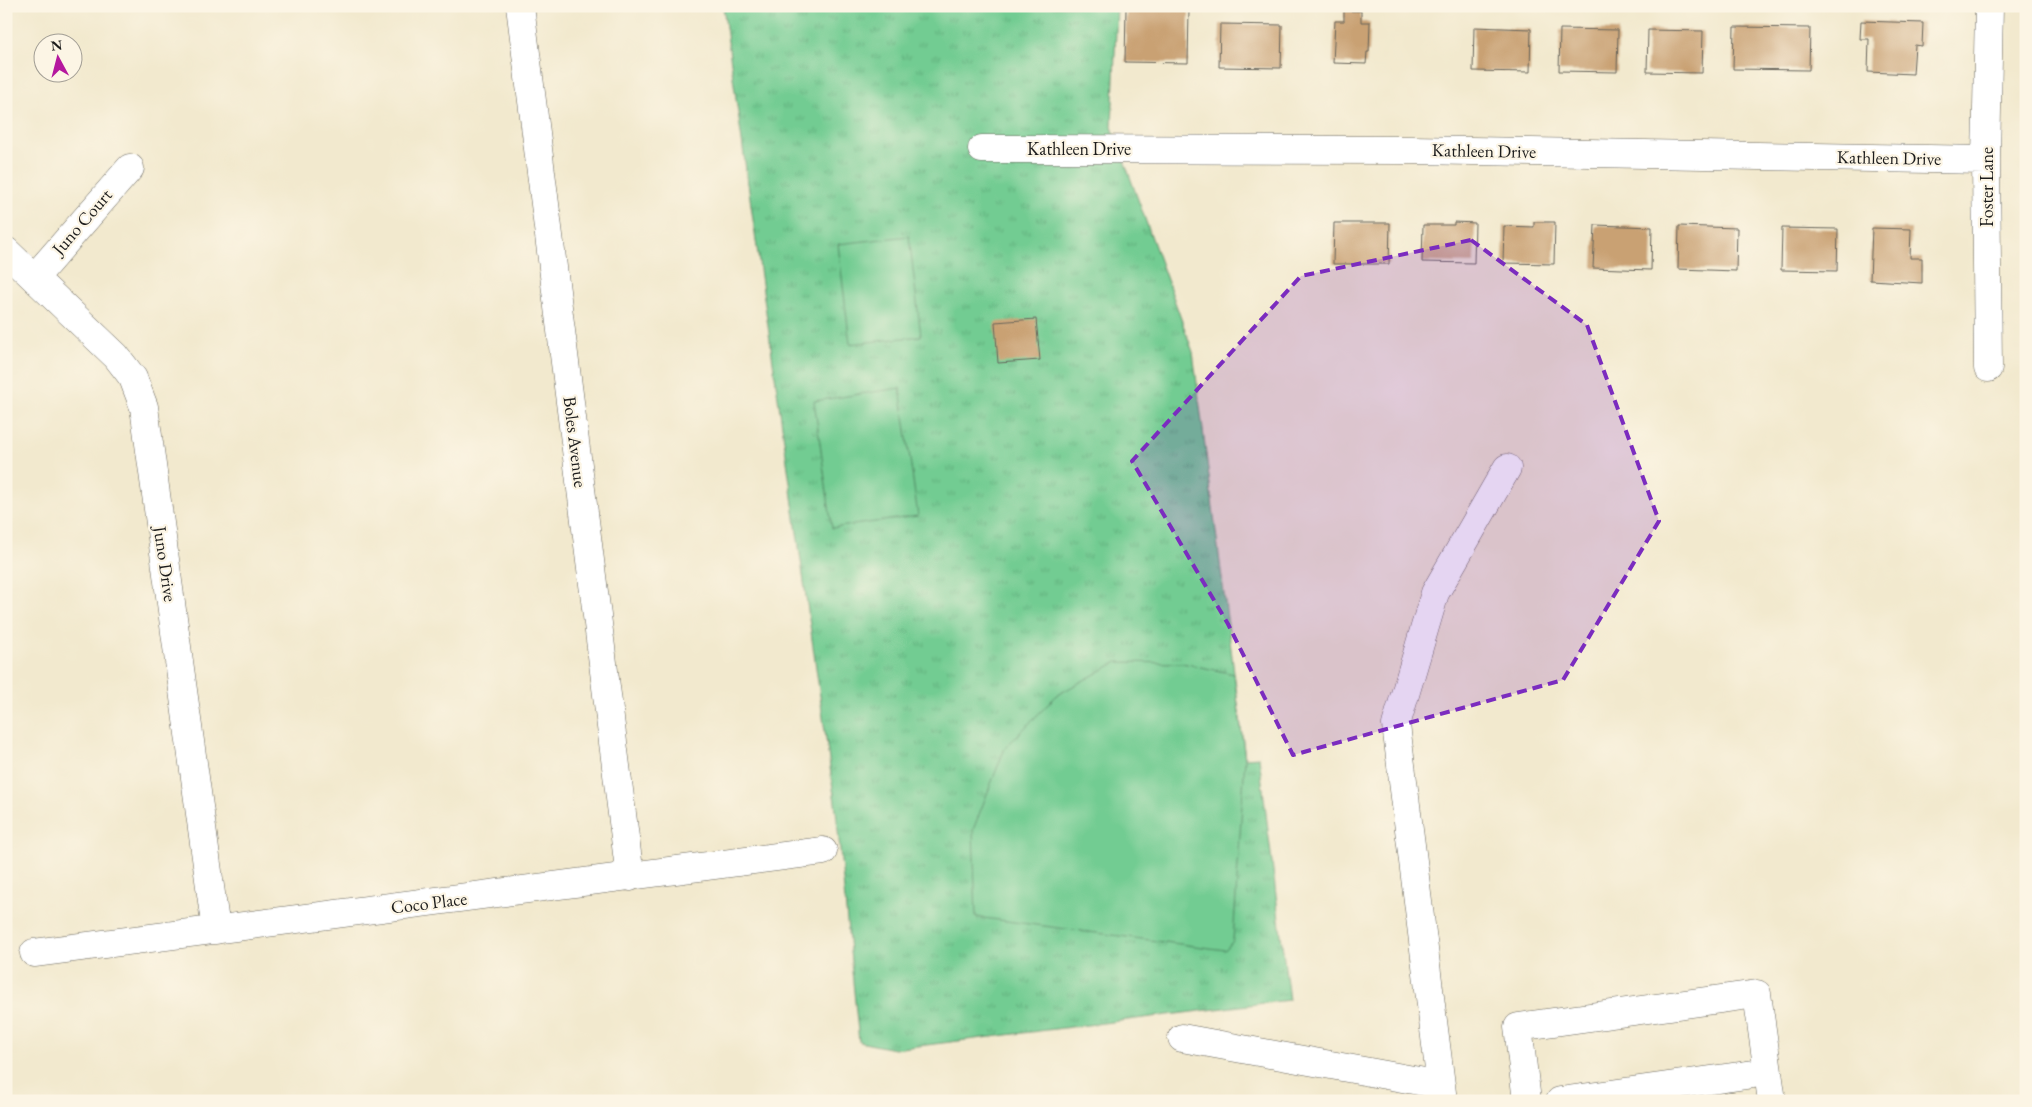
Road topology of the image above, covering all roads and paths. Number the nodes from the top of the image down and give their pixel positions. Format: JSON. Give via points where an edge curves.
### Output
{"nodes":[{"id":1,"x":520,"y":6,"type":"edge"},
{"id":2,"x":1989,"y":6,"type":"edge"},
{"id":3,"x":982,"y":149,"type":"dead end"},
{"id":4,"x":1986,"y":160,"type":"junction"},
{"id":5,"x":130,"y":168,"type":"dead end"},
{"id":6,"x":6,"y":251,"type":"edge"},
{"id":7,"x":35,"y":276,"type":"junction"},
{"id":8,"x":1988,"y":368,"type":"dead end"},
{"id":9,"x":1507,"y":468,"type":"dead end"},
{"id":10,"x":823,"y":851,"type":"dead end"},
{"id":11,"x":630,"y":877,"type":"junction"},
{"id":12,"x":216,"y":930,"type":"junction"},
{"id":13,"x":34,"y":953,"type":"dead end"},
{"id":14,"x":1182,"y":1038,"type":"dead end"},
{"id":15,"x":1768,"y":1072,"type":"junction"},
{"id":16,"x":1442,"y":1093,"type":"edge"},
{"id":17,"x":1527,"y":1101,"type":"edge"},
{"id":18,"x":1560,"y":1101,"type":"edge"},
{"id":19,"x":1772,"y":1101,"type":"edge"}],
"edges":[{"from":1,"to":11,"type":"street","name":"Boles Avenue"},
{"from":2,"to":4,"type":"street","name":"Foster Lane"},
{"from":3,"to":4,"type":"street","name":"Kathleen Drive","via":[[1411,150]]},
{"from":4,"to":8,"type":"street","name":"Foster Lane"},
{"from":5,"to":7,"type":"street","name":"Juno Court"},
{"from":6,"to":7,"type":"street","name":"Juno Drive"},
{"from":7,"to":12,"type":"street","name":"Juno Drive","via":[[116,356],[133,378],[144,407]]},
{"from":9,"to":16,"type":"street","via":[[1435,593],[1396,725]]},
{"from":10,"to":11,"type":"street","name":"Coco Place"},
{"from":11,"to":12,"type":"street","name":"Coco Place"},
{"from":12,"to":13,"type":"street","name":"Coco Place"},
{"from":14,"to":16,"type":"street"},
{"from":15,"to":17,"type":"street","via":[[1757,994],[1518,1027]]},
{"from":15,"to":18,"type":"street"},
{"from":15,"to":19,"type":"street"}]}
